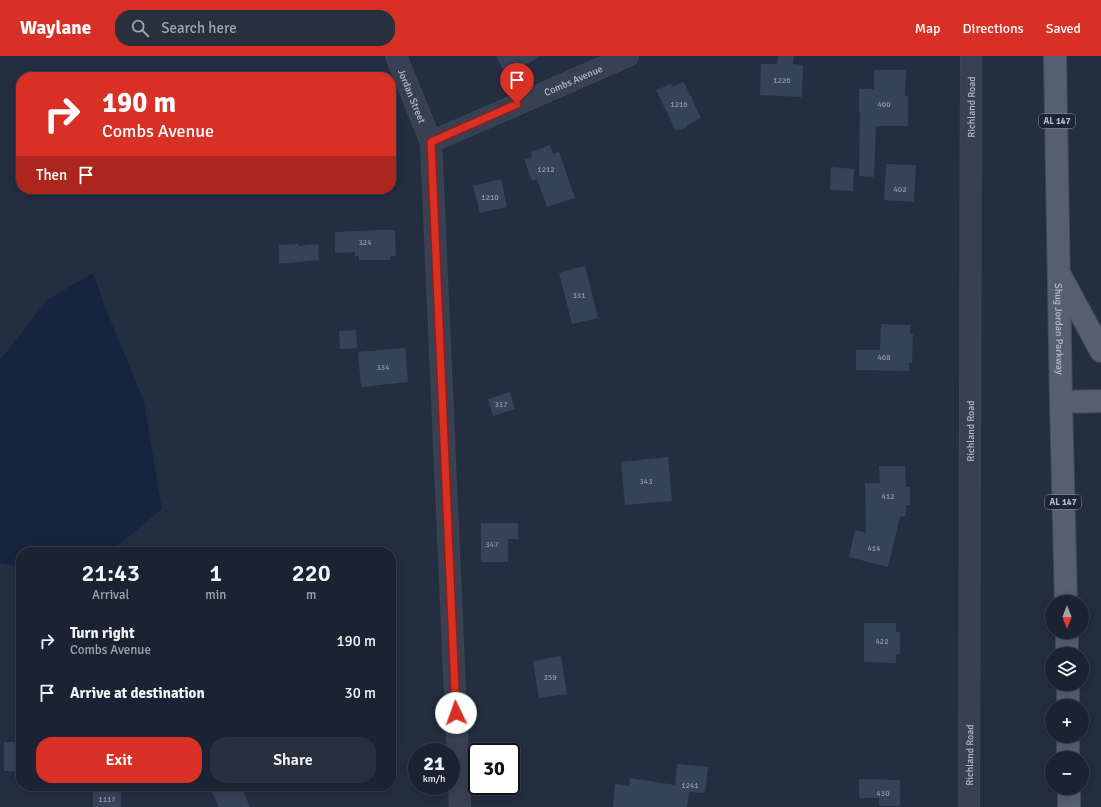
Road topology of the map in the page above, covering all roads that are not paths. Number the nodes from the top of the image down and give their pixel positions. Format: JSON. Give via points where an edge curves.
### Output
{"nodes":[{"id":1,"x":396,"y":56,"type":"edge"},
{"id":2,"x":628,"y":56,"type":"edge"},
{"id":3,"x":972,"y":56,"type":"edge"},
{"id":4,"x":1055,"y":56,"type":"edge"},
{"id":5,"x":431,"y":142,"type":"junction"},
{"id":6,"x":1059,"y":274,"type":"junction"},
{"id":7,"x":1101,"y":351,"type":"edge"},
{"id":8,"x":1101,"y":401,"type":"edge"},
{"id":9,"x":1061,"y":402,"type":"junction"},
{"id":10,"x":1066,"y":595,"type":"edge"},
{"id":11,"x":1069,"y":795,"type":"edge"},
{"id":12,"x":460,"y":807,"type":"edge"},
{"id":13,"x":969,"y":807,"type":"edge"},
{"id":14,"x":1069,"y":807,"type":"edge"}],
"edges":[{"from":1,"to":5,"type":"street","name":"Jordan Street"},
{"from":2,"to":5,"type":"street","name":"Combs Avenue"},
{"from":3,"to":13,"type":"street","name":"Richland Road"},
{"from":4,"to":6,"type":"main road","name":"Shug Jordan Parkway","number":"AL 147"},
{"from":5,"to":12,"type":"street","name":"Jordan Street"},
{"from":6,"to":7,"type":"main road"},
{"from":6,"to":9,"type":"main road","name":"Shug Jordan Parkway","number":"AL 147"},
{"from":8,"to":9,"type":"main road"},
{"from":9,"to":10,"type":"main road","name":"Shug Jordan Parkway","number":"AL 147"},
{"from":11,"to":14,"type":"main road"}]}
